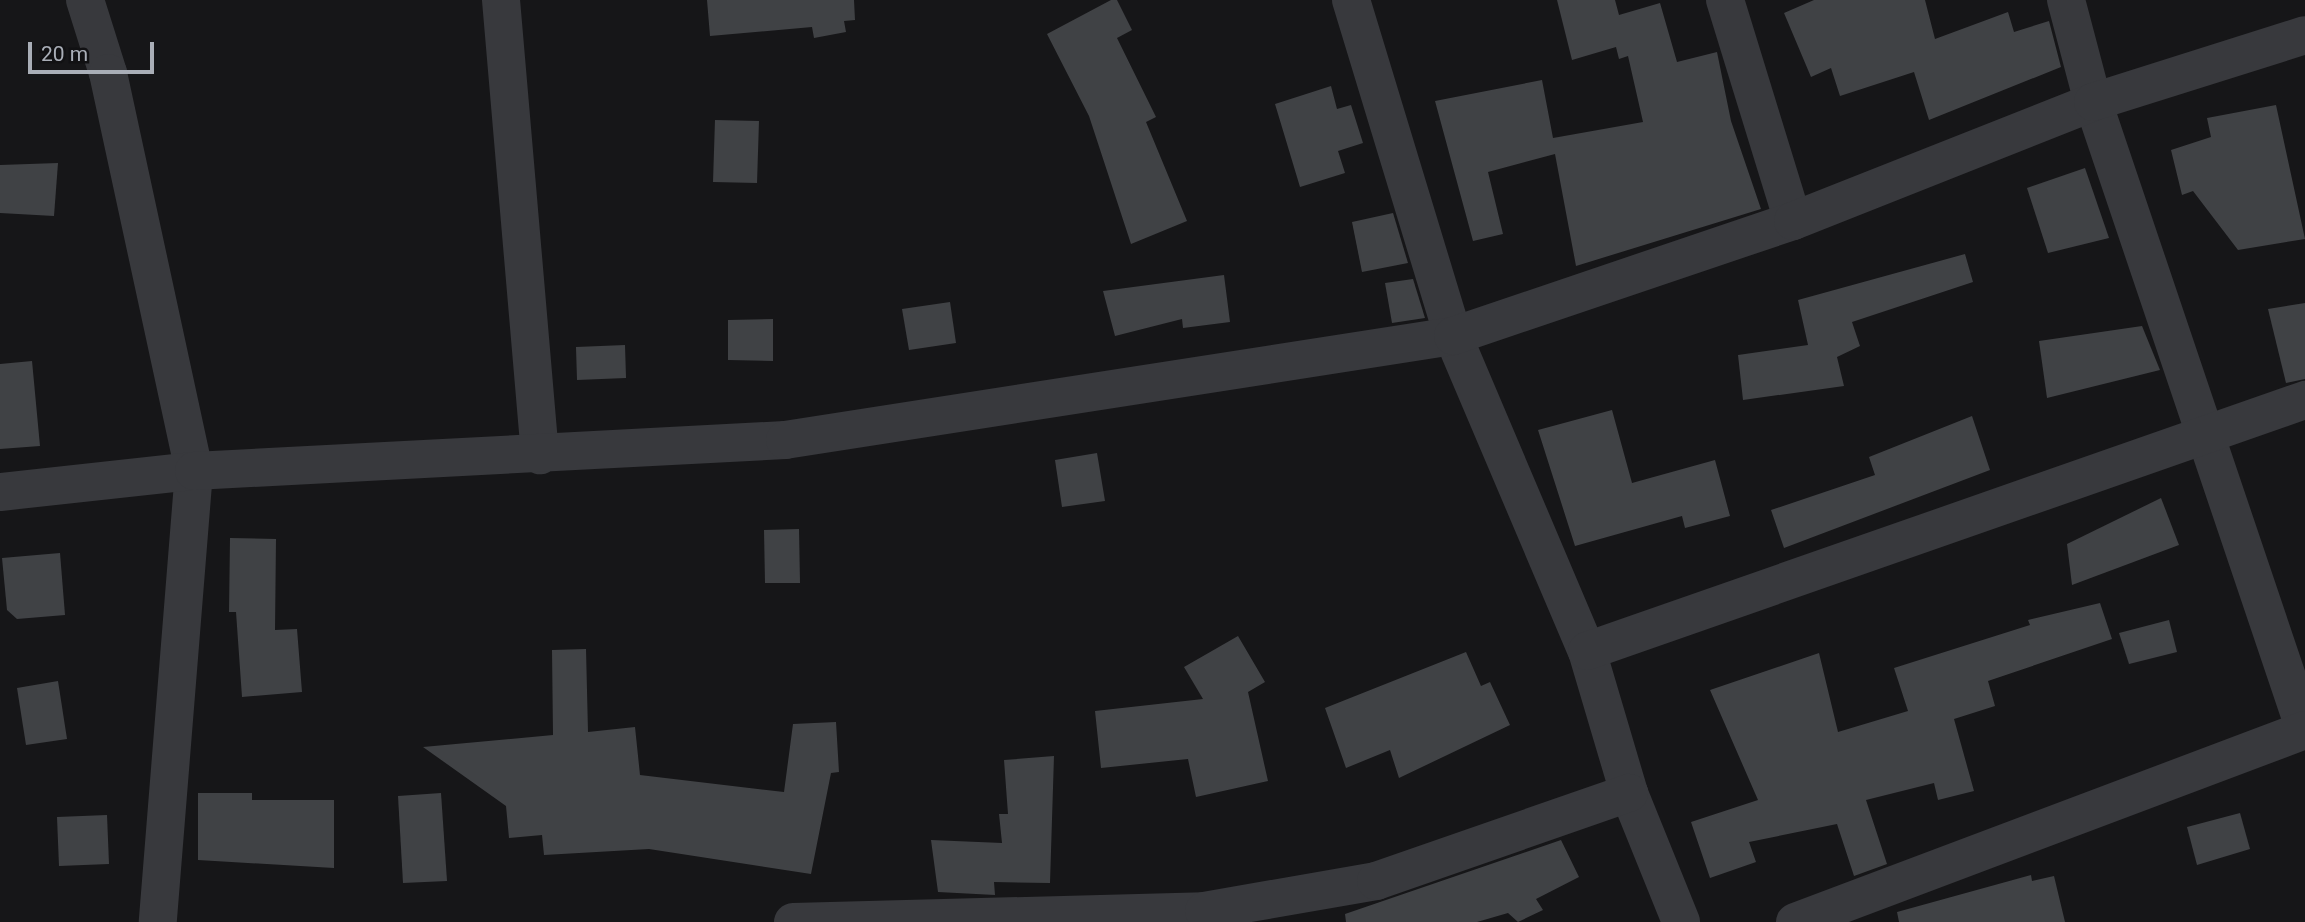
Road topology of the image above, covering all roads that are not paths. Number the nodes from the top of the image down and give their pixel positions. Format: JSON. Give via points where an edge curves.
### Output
{"nodes":[{"id":1,"x":85,"y":0,"type":"edge"},
{"id":2,"x":501,"y":0,"type":"edge"},
{"id":3,"x":1351,"y":0,"type":"edge"},
{"id":4,"x":1725,"y":0,"type":"edge"},
{"id":5,"x":2066,"y":0,"type":"edge"},
{"id":6,"x":2305,"y":35,"type":"edge"},
{"id":7,"x":2093,"y":102,"type":"junction"},
{"id":8,"x":1793,"y":221,"type":"junction"},
{"id":9,"x":1453,"y":336,"type":"junction"},
{"id":10,"x":2305,"y":400,"type":"edge"},
{"id":11,"x":2206,"y":438,"type":"junction"},
{"id":12,"x":540,"y":456,"type":"junction"},
{"id":13,"x":194,"y":471,"type":"junction"},
{"id":14,"x":0,"y":492,"type":"edge"},
{"id":15,"x":1587,"y":651,"type":"junction"},
{"id":16,"x":2305,"y":730,"type":"edge"},
{"id":17,"x":1629,"y":793,"type":"junction"},
{"id":18,"x":158,"y":922,"type":"edge"},
{"id":19,"x":793,"y":922,"type":"edge"},
{"id":20,"x":1681,"y":922,"type":"edge"},
{"id":21,"x":1796,"y":922,"type":"edge"}],
"edges":[{"from":1,"to":13,"type":"street","via":[[108,73]]},
{"from":2,"to":12,"type":"street"},
{"from":3,"to":9,"type":"street"},
{"from":4,"to":8,"type":"street"},
{"from":5,"to":7,"type":"street"},
{"from":6,"to":7,"type":"street"},
{"from":7,"to":8,"type":"street"},
{"from":7,"to":11,"type":"street"},
{"from":8,"to":9,"type":"street"},
{"from":9,"to":12,"type":"street","via":[[785,440]]},
{"from":9,"to":15,"type":"street"},
{"from":10,"to":11,"type":"street"},
{"from":11,"to":15,"type":"street"},
{"from":11,"to":16,"type":"street"},
{"from":12,"to":13,"type":"street"},
{"from":13,"to":14,"type":"street"},
{"from":13,"to":18,"type":"street"},
{"from":15,"to":17,"type":"street"},
{"from":16,"to":21,"type":"street"},
{"from":17,"to":19,"type":"street","via":[[1376,881],[1204,911]]},
{"from":17,"to":20,"type":"street"}]}
